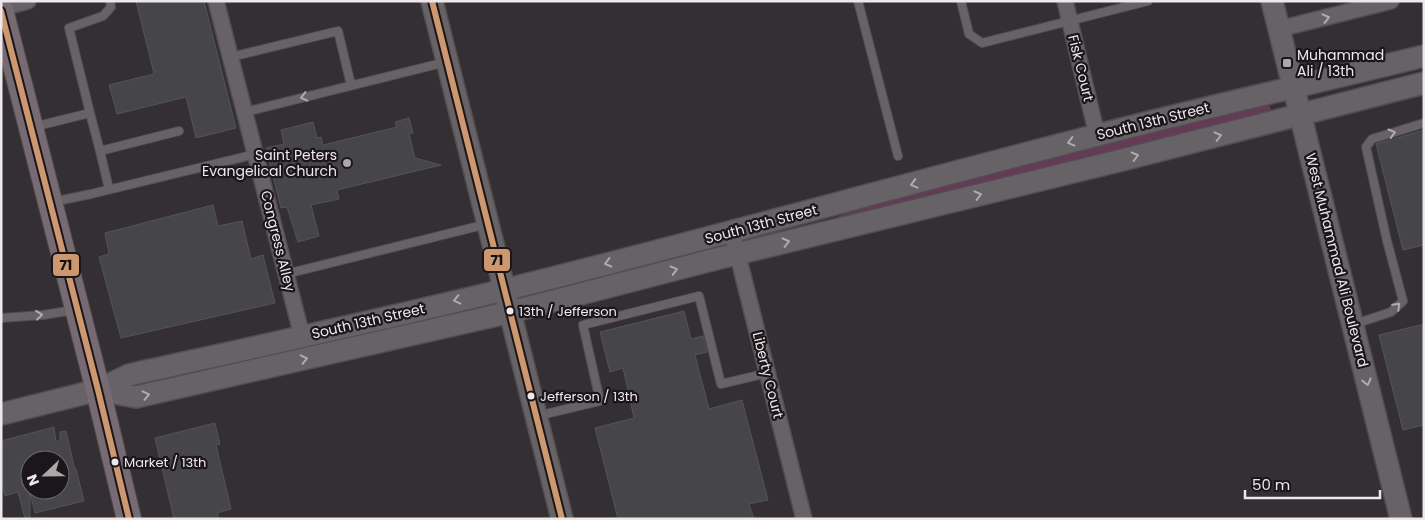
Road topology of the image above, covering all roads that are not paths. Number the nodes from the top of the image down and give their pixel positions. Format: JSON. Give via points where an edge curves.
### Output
{"nodes":[{"id":1,"x":28,"y":1,"type":"edge"},
{"id":2,"x":110,"y":1,"type":"edge"},
{"id":3,"x":216,"y":1,"type":"edge"},
{"id":4,"x":432,"y":1,"type":"edge"},
{"id":5,"x":858,"y":1,"type":"edge"},
{"id":6,"x":961,"y":1,"type":"edge"},
{"id":7,"x":1065,"y":1,"type":"edge"},
{"id":8,"x":1148,"y":1,"type":"edge"},
{"id":9,"x":1272,"y":1,"type":"edge"},
{"id":10,"x":1388,"y":2,"type":"edge"},
{"id":11,"x":1,"y":9,"type":"edge"},
{"id":12,"x":1069,"y":20,"type":"junction"},
{"id":13,"x":1279,"y":29,"type":"junction"},
{"id":14,"x":1424,"y":56,"type":"edge"},
{"id":15,"x":231,"y":57,"type":"junction"},
{"id":16,"x":448,"y":62,"type":"junction"},
{"id":17,"x":1424,"y":83,"type":"edge"},
{"id":18,"x":351,"y":85,"type":"junction"},
{"id":19,"x":1293,"y":87,"type":"junction"},
{"id":20,"x":244,"y":112,"type":"junction"},
{"id":21,"x":90,"y":113,"type":"junction"},
{"id":22,"x":1300,"y":114,"type":"junction"},
{"id":23,"x":1424,"y":123,"type":"edge"},
{"id":24,"x":31,"y":128,"type":"junction"},
{"id":25,"x":179,"y":131,"type":"dead end"},
{"id":26,"x":1097,"y":135,"type":"junction"},
{"id":27,"x":100,"y":151,"type":"junction"},
{"id":28,"x":256,"y":154,"type":"junction"},
{"id":29,"x":898,"y":156,"type":"dead end"},
{"id":30,"x":109,"y":189,"type":"junction"},
{"id":31,"x":50,"y":202,"type":"junction"},
{"id":32,"x":489,"y":224,"type":"junction"},
{"id":33,"x":732,"y":232,"type":"junction"},
{"id":34,"x":738,"y":254,"type":"junction"},
{"id":35,"x":286,"y":274,"type":"junction"},
{"id":36,"x":505,"y":289,"type":"junction"},
{"id":37,"x":77,"y":310,"type":"junction"},
{"id":38,"x":511,"y":312,"type":"junction"},
{"id":39,"x":1,"y":318,"type":"edge"},
{"id":40,"x":1353,"y":324,"type":"junction"},
{"id":41,"x":302,"y":336,"type":"junction"},
{"id":42,"x":768,"y":373,"type":"junction"},
{"id":43,"x":98,"y":390,"type":"junction"},
{"id":44,"x":1,"y":414,"type":"edge"},
{"id":45,"x":537,"y":416,"type":"junction"},
{"id":46,"x":129,"y":519,"type":"edge"},
{"id":47,"x":562,"y":519,"type":"edge"},
{"id":48,"x":804,"y":519,"type":"edge"},
{"id":49,"x":1401,"y":519,"type":"edge"}],
"edges":[{"from":1,"to":11,"type":"street"},
{"from":2,"to":21,"type":"lane","via":[[111,7],[103,16],[69,28]]},
{"from":3,"to":15,"type":"street","name":"Congress Alley"},
{"from":4,"to":16,"type":"street"},
{"from":5,"to":29,"type":"lane"},
{"from":6,"to":12,"type":"lane","via":[[969,34],[982,43]]},
{"from":7,"to":12,"type":"street","name":"Fisk Court"},
{"from":8,"to":12,"type":"lane"},
{"from":9,"to":13,"type":"street","name":"West Muhammad Ali Boulevard"},
{"from":13,"to":10,"type":"street","one_way":true},
{"from":11,"to":24,"type":"main road"},
{"from":12,"to":26,"type":"street","name":"Fisk Court"},
{"from":13,"to":19,"type":"street","name":"West Muhammad Ali Boulevard"},
{"from":14,"to":19,"type":"street","name":"South 13th Street"},
{"from":15,"to":18,"type":"lane","via":[[338,31]]},
{"from":15,"to":20,"type":"street","name":"Congress Alley"},
{"from":16,"to":18,"type":"lane"},
{"from":16,"to":32,"type":"street"},
{"from":17,"to":22,"type":"street","name":"South 13th Street"},
{"from":18,"to":20,"type":"lane","one_way":true},
{"from":19,"to":22,"type":"street","name":"West Muhammad Ali Boulevard"},
{"from":19,"to":26,"type":"street","name":"South 13th Street"},
{"from":20,"to":28,"type":"street","name":"Congress Alley"},
{"from":21,"to":24,"type":"lane"},
{"from":21,"to":27,"type":"lane"},
{"from":34,"to":22,"type":"street","name":"South 13th Street","one_way":true},
{"from":22,"to":40,"type":"street","name":"West Muhammad Ali Boulevard"},
{"from":40,"to":23,"type":"lane","one_way":true,"via":[[1391,312],[1403,301],[1366,147],[1372,138]]},
{"from":24,"to":31,"type":"main road"},
{"from":25,"to":27,"type":"lane"},
{"from":26,"to":33,"type":"street","name":"South 13th Street","one_way":true},
{"from":27,"to":30,"type":"lane"},
{"from":28,"to":30,"type":"lane"},
{"from":28,"to":35,"type":"street","name":"Congress Alley"},
{"from":30,"to":31,"type":"lane"},
{"from":31,"to":37,"type":"main road"},
{"from":32,"to":35,"type":"lane"},
{"from":32,"to":36,"type":"street"},
{"from":33,"to":34,"type":"street","name":"Liberty Court"},
{"from":33,"to":36,"type":"street","name":"South 13th Street","one_way":true},
{"from":38,"to":34,"type":"street","name":"South 13th Street","one_way":true},
{"from":34,"to":42,"type":"street","name":"Liberty Court"},
{"from":35,"to":41,"type":"street","name":"Congress Alley"},
{"from":36,"to":38,"type":"street"},
{"from":36,"to":41,"type":"street","name":"South 13th Street","one_way":true},
{"from":39,"to":37,"type":"lane","one_way":true},
{"from":37,"to":43,"type":"main road"},
{"from":43,"to":38,"type":"street","name":"South 13th Street","one_way":true,"via":[[136,397]]},
{"from":38,"to":45,"type":"street"},
{"from":40,"to":49,"type":"street","name":"West Muhammad Ali Boulevard","one_way":true},
{"from":41,"to":43,"type":"street","name":"South 13th Street","via":[[129,376]]},
{"from":42,"to":45,"type":"lane","via":[[722,384],[699,296],[582,325],[600,400]]},
{"from":42,"to":48,"type":"street","name":"Liberty Court"},
{"from":43,"to":44,"type":"street","name":"South 13th Street"},
{"from":43,"to":46,"type":"main road"},
{"from":45,"to":47,"type":"street"}]}
